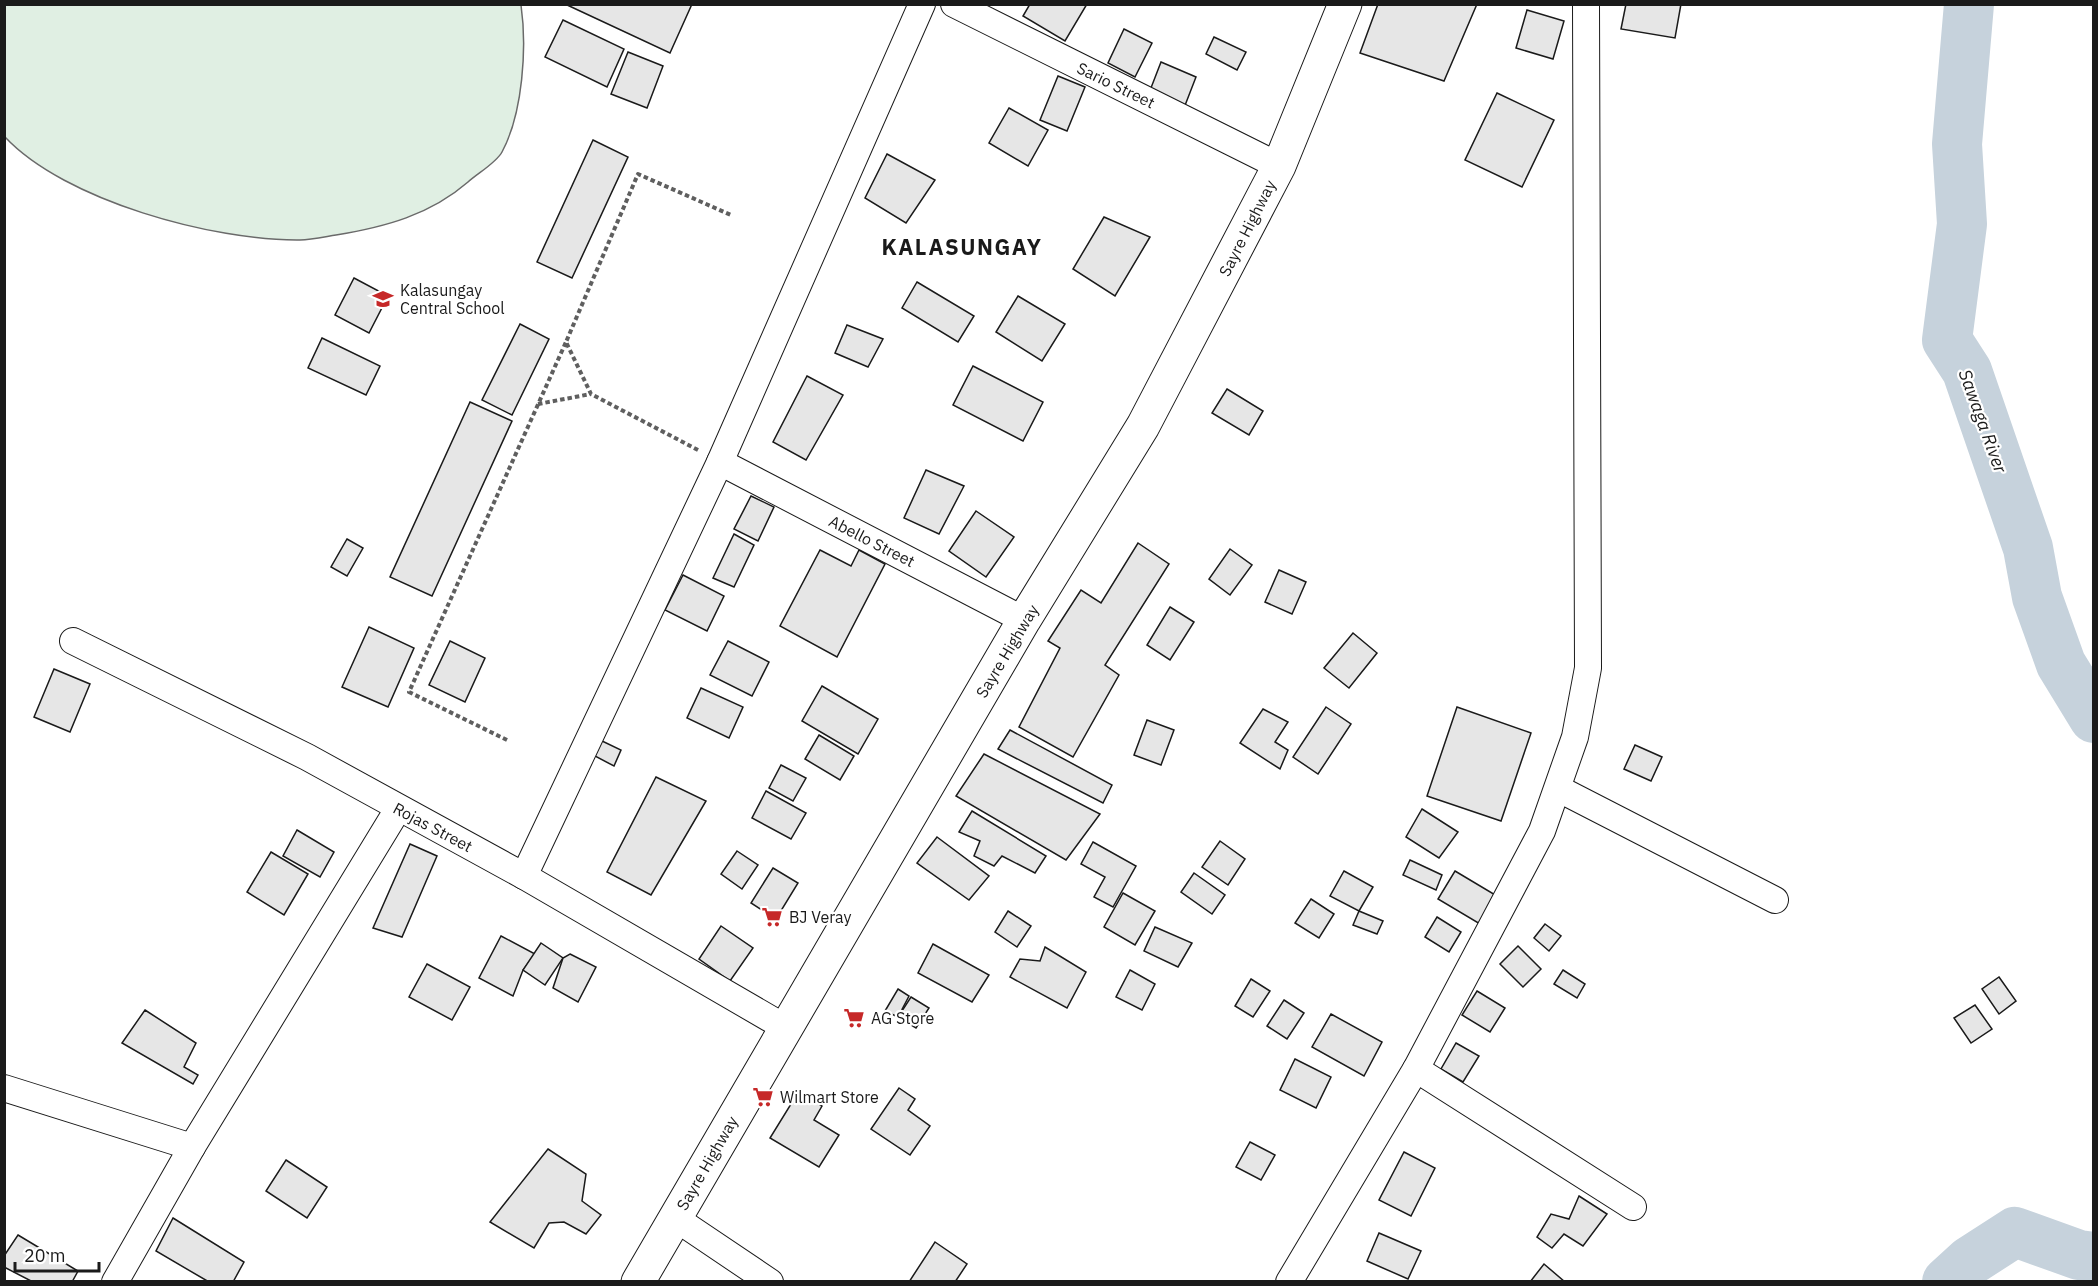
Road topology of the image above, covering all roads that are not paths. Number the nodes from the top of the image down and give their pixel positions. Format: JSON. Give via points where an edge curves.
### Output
{"nodes":[{"id":1,"x":922,"y":4,"type":"edge"},
{"id":2,"x":954,"y":4,"type":"edge"},
{"id":3,"x":1346,"y":4,"type":"edge"},
{"id":4,"x":1586,"y":4,"type":"edge"},
{"id":5,"x":1279,"y":166,"type":"junction"},
{"id":6,"x":720,"y":462,"type":"junction"},
{"id":7,"x":1024,"y":620,"type":"junction"},
{"id":8,"x":73,"y":641,"type":"dead end"},
{"id":9,"x":1559,"y":789,"type":"junction"},
{"id":10,"x":398,"y":809,"type":"junction"},
{"id":11,"x":524,"y":876,"type":"junction"},
{"id":12,"x":1775,"y":900,"type":"dead end"},
{"id":13,"x":786,"y":1028,"type":"junction"},
{"id":14,"x":1416,"y":1069,"type":"junction"},
{"id":15,"x":4,"y":1088,"type":"edge"},
{"id":16,"x":192,"y":1147,"type":"junction"},
{"id":17,"x":1633,"y":1207,"type":"dead end"},
{"id":18,"x":675,"y":1218,"type":"junction"},
{"id":19,"x":115,"y":1281,"type":"edge"},
{"id":20,"x":638,"y":1281,"type":"edge"},
{"id":21,"x":770,"y":1281,"type":"edge"},
{"id":22,"x":1289,"y":1281,"type":"edge"}],
"edges":[{"from":1,"to":6,"type":"street"},
{"from":2,"to":5,"type":"street","name":"Sario Street"},
{"from":3,"to":5,"type":"highway","name":"Sayre Highway"},
{"from":4,"to":9,"type":"street","via":[[1588,668],[1575,737]]},
{"from":5,"to":7,"type":"highway","name":"Sayre Highway","via":[[1143,426]]},
{"from":6,"to":7,"type":"street","name":"Abello Street"},
{"from":6,"to":11,"type":"street"},
{"from":7,"to":13,"type":"highway","name":"Sayre Highway"},
{"from":8,"to":10,"type":"street","name":"Rojas Street","via":[[308,757]]},
{"from":9,"to":12,"type":"street"},
{"from":9,"to":14,"type":"street","via":[[1542,831]]},
{"from":10,"to":11,"type":"street","name":"Rojas Street"},
{"from":10,"to":16,"type":"street"},
{"from":11,"to":13,"type":"street","name":"Rojas Street"},
{"from":13,"to":18,"type":"highway","name":"Sayre Highway"},
{"from":14,"to":17,"type":"street"},
{"from":14,"to":22,"type":"street"},
{"from":15,"to":16,"type":"street"},
{"from":16,"to":19,"type":"street"},
{"from":18,"to":20,"type":"highway","name":"Sayre Highway"},
{"from":18,"to":21,"type":"street"}]}
